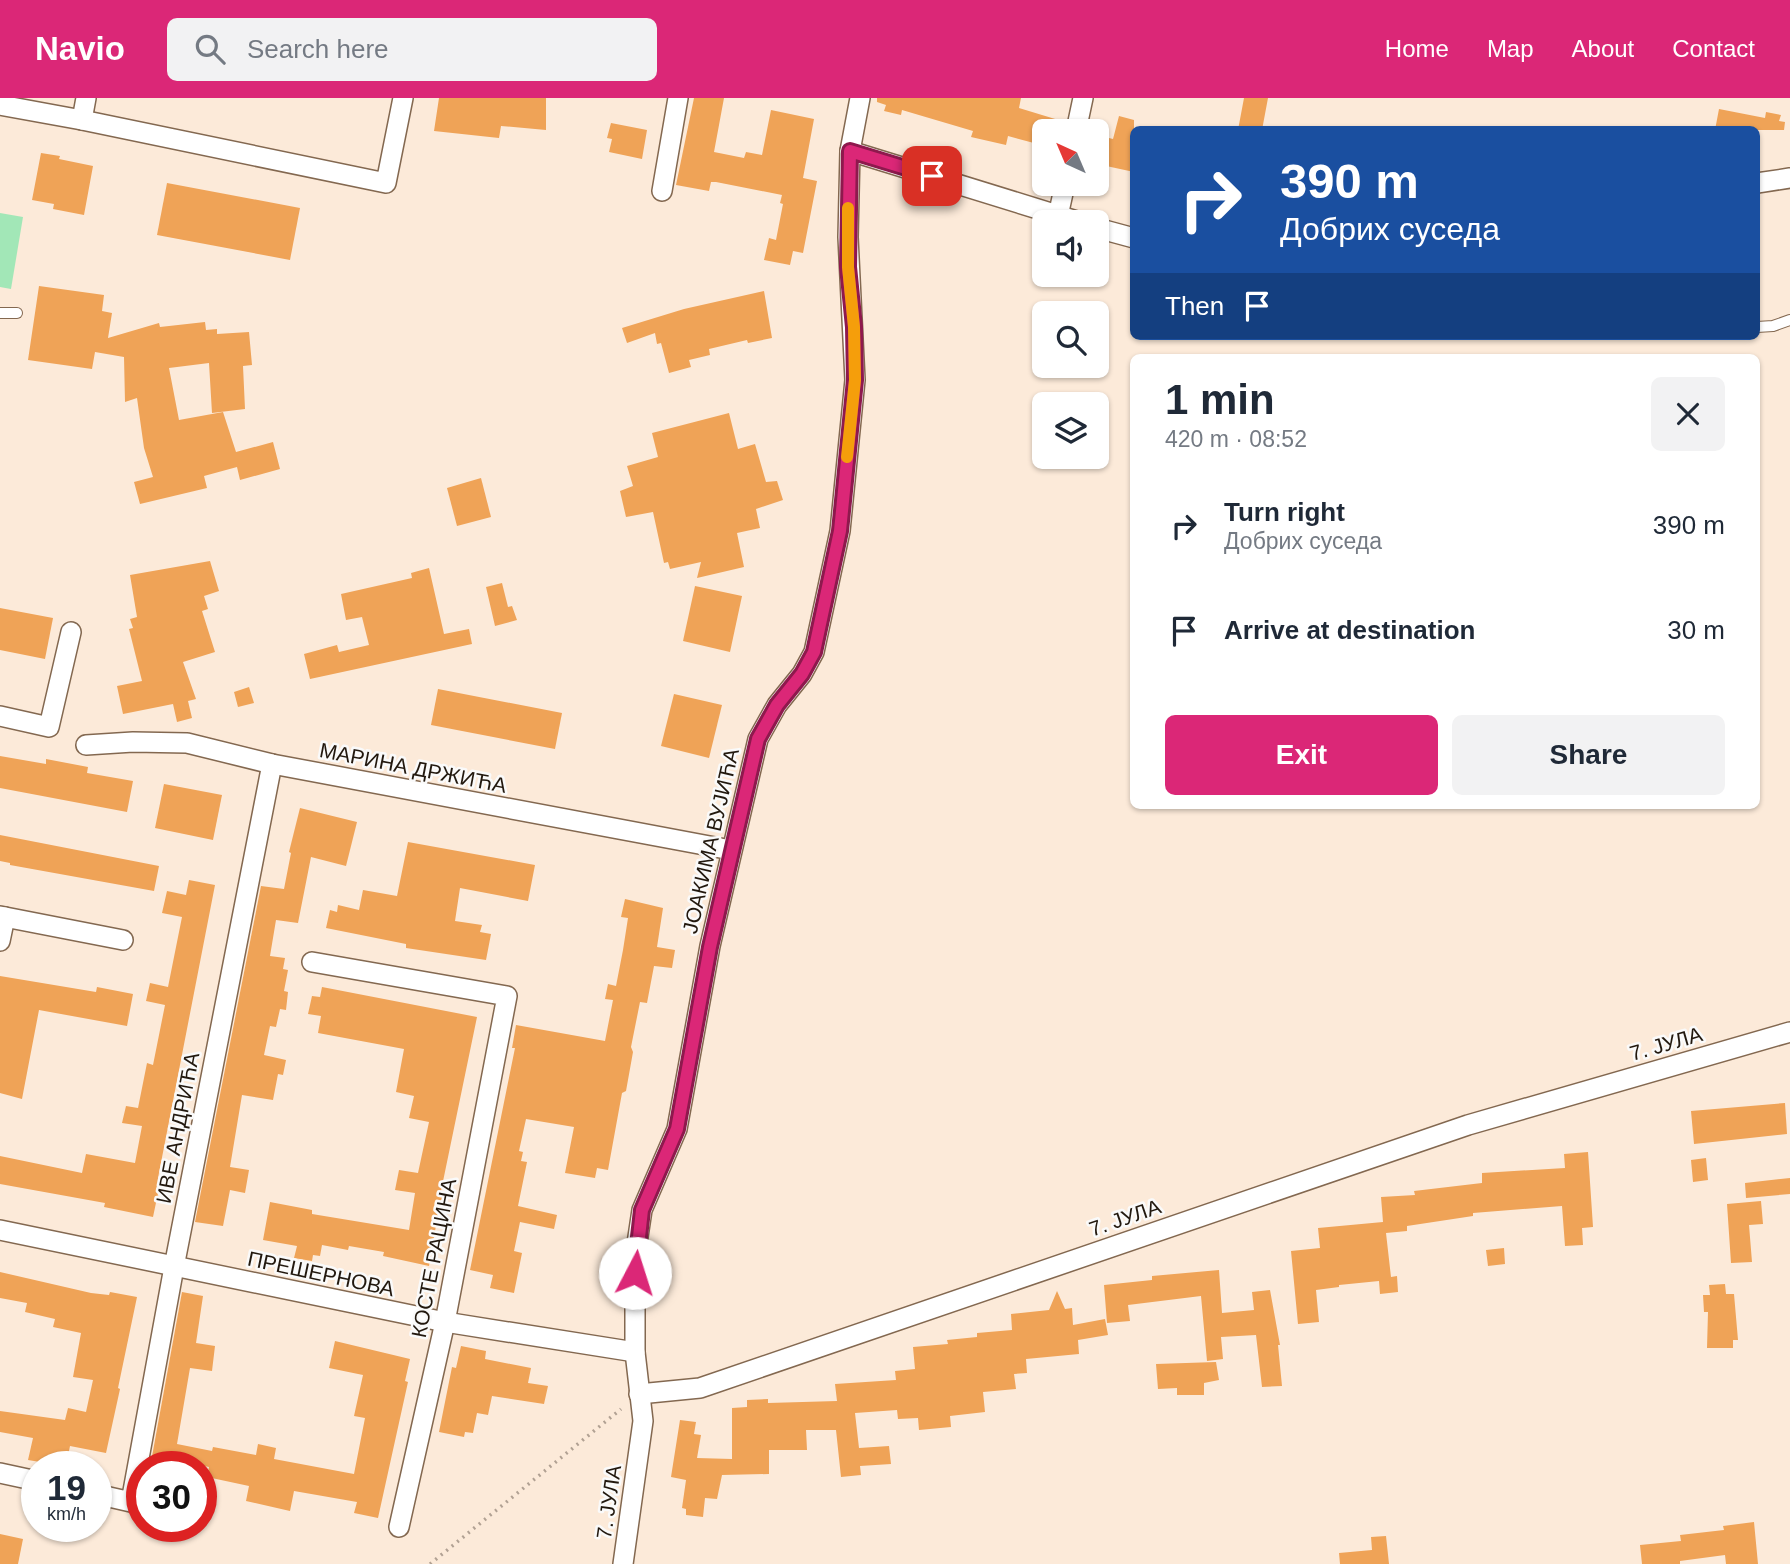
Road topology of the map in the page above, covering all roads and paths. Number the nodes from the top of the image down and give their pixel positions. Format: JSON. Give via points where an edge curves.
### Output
{"nodes":[{"id":1,"x":86,"y":98,"type":"edge"},
{"id":2,"x":403,"y":98,"type":"edge"},
{"id":3,"x":678,"y":98,"type":"edge"},
{"id":4,"x":860,"y":98,"type":"edge"},
{"id":5,"x":1083,"y":98,"type":"edge"},
{"id":6,"x":0,"y":105,"type":"edge"},
{"id":7,"x":1079,"y":119,"type":"edge"},
{"id":8,"x":82,"y":120,"type":"junction"},
{"id":9,"x":850,"y":151,"type":"junction"},
{"id":10,"x":1790,"y":178,"type":"edge"},
{"id":11,"x":1760,"y":183,"type":"edge"},
{"id":12,"x":662,"y":191,"type":"dead end"},
{"id":13,"x":1039,"y":210,"type":"edge"},
{"id":14,"x":1109,"y":231,"type":"edge"},
{"id":15,"x":1130,"y":237,"type":"edge"},
{"id":16,"x":0,"y":313,"type":"edge"},
{"id":17,"x":17,"y":313,"type":"dead end"},
{"id":18,"x":1790,"y":320,"type":"edge"},
{"id":19,"x":1760,"y":327,"type":"edge"},
{"id":20,"x":71,"y":632,"type":"dead end"},
{"id":21,"x":0,"y":716,"type":"edge"},
{"id":22,"x":86,"y":745,"type":"dead end"},
{"id":23,"x":272,"y":764,"type":"junction"},
{"id":24,"x":731,"y":850,"type":"junction"},
{"id":25,"x":2,"y":917,"type":"edge"},
{"id":26,"x":123,"y":940,"type":"dead end"},
{"id":27,"x":0,"y":941,"type":"edge"},
{"id":28,"x":313,"y":962,"type":"dead end"},
{"id":29,"x":1790,"y":1032,"type":"edge"},
{"id":30,"x":0,"y":1230,"type":"edge"},
{"id":31,"x":174,"y":1267,"type":"junction"},
{"id":32,"x":445,"y":1322,"type":"junction"},
{"id":33,"x":635,"y":1352,"type":"junction"},
{"id":34,"x":639,"y":1394,"type":"junction"},
{"id":35,"x":0,"y":1473,"type":"edge"},
{"id":36,"x":21,"y":1478,"type":"edge"},
{"id":37,"x":112,"y":1498,"type":"edge"},
{"id":38,"x":399,"y":1527,"type":"dead end"},
{"id":39,"x":430,"y":1564,"type":"edge"},
{"id":40,"x":622,"y":1564,"type":"edge"}],
"edges":[{"from":1,"to":8,"type":"street"},
{"from":2,"to":8,"type":"street","via":[[386,183]]},
{"from":3,"to":12,"type":"street"},
{"from":4,"to":9,"type":"street","name":"ЈОАКИМА ВУЈИЋА"},
{"from":5,"to":7,"type":"street"},
{"from":6,"to":8,"type":"street"},
{"from":9,"to":13,"type":"street"},
{"from":9,"to":24,"type":"street","name":"ЈОАКИМА ВУЈИЋА","via":[[848,267],[855,380],[840,531],[814,652],[758,739]]},
{"from":10,"to":11,"type":"street"},
{"from":14,"to":15,"type":"street"},
{"from":16,"to":17,"type":"lane"},
{"from":18,"to":19,"type":"lane"},
{"from":20,"to":21,"type":"street","via":[[49,727]]},
{"from":22,"to":23,"type":"street","name":"МАРИНА ДРЖИЋА","via":[[187,743]]},
{"from":23,"to":24,"type":"street","name":"МАРИНА ДРЖИЋА"},
{"from":23,"to":31,"type":"street","name":"ИВЕ АНДРИЋА"},
{"from":24,"to":33,"type":"street","name":"ЈОАКИМА ВУЈИЋА","via":[[677,1129],[642,1210],[635,1257]]},
{"from":25,"to":26,"type":"street"},
{"from":25,"to":27,"type":"street"},
{"from":28,"to":32,"type":"street","name":"КОСТЕ РАЦИНА","via":[[507,996]]},
{"from":29,"to":34,"type":"street","name":"7. ЈУЛА","via":[[1468,1125],[700,1388]]},
{"from":30,"to":31,"type":"street","name":"ПРЕШЕРНОВА"},
{"from":31,"to":32,"type":"street","name":"ПРЕШЕРНОВА"},
{"from":31,"to":37,"type":"street","name":"ИВЕ АНДРИЋА","via":[[131,1502]]},
{"from":32,"to":33,"type":"street","name":"ПРЕШЕРНОВА"},
{"from":32,"to":38,"type":"street","name":"КОСТЕ РАЦИНА"},
{"from":33,"to":34,"type":"street","name":"ЈОАКИМА ВУЈИЋА"},
{"from":34,"to":39,"type":"path"},
{"from":34,"to":40,"type":"street","name":"7. ЈУЛА","via":[[643,1421]]},
{"from":35,"to":36,"type":"street"}]}
